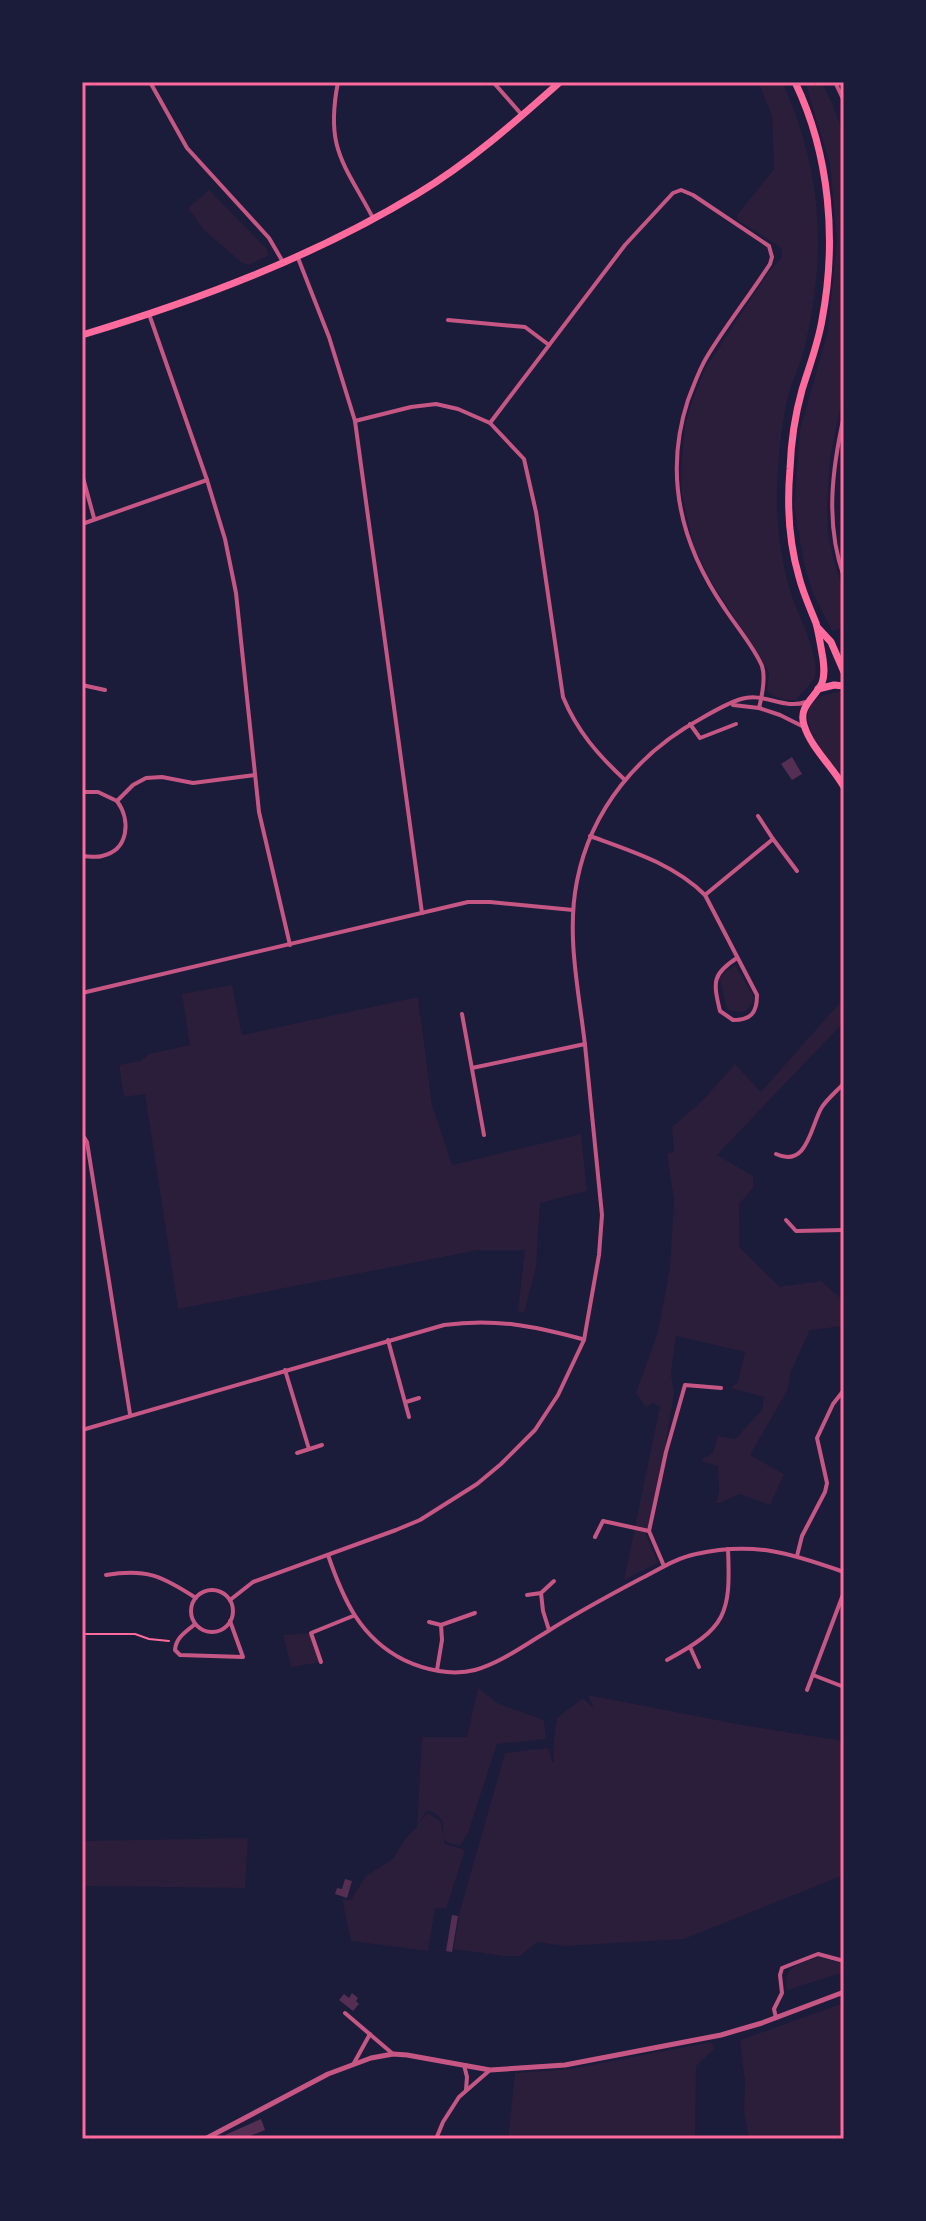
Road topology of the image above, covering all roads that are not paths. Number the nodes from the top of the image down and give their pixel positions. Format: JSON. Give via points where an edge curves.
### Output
{"nodes":[{"id":1,"x":150,"y":82,"type":"edge"},
{"id":2,"x":338,"y":82,"type":"edge"},
{"id":3,"x":493,"y":82,"type":"edge"},
{"id":4,"x":560,"y":82,"type":"edge"},
{"id":5,"x":795,"y":82,"type":"edge"},
{"id":6,"x":835,"y":82,"type":"edge"},
{"id":7,"x":844,"y":101,"type":"edge"},
{"id":8,"x":522,"y":115,"type":"junction"},
{"id":9,"x":373,"y":219,"type":"junction"},
{"id":10,"x":298,"y":256,"type":"junction"},
{"id":11,"x":283,"y":262,"type":"junction"},
{"id":12,"x":149,"y":314,"type":"junction"},
{"id":13,"x":448,"y":320,"type":"dead end"},
{"id":14,"x":82,"y":335,"type":"edge"},
{"id":15,"x":549,"y":345,"type":"junction"},
{"id":16,"x":844,"y":416,"type":"edge"},
{"id":17,"x":355,"y":421,"type":"junction"},
{"id":18,"x":490,"y":423,"type":"junction"},
{"id":19,"x":82,"y":474,"type":"edge"},
{"id":20,"x":207,"y":480,"type":"junction"},
{"id":21,"x":95,"y":519,"type":"junction"},
{"id":22,"x":82,"y":524,"type":"edge"},
{"id":23,"x":844,"y":577,"type":"edge"},
{"id":24,"x":817,"y":626,"type":"junction"},
{"id":25,"x":844,"y":672,"type":"edge"},
{"id":26,"x":82,"y":685,"type":"edge"},
{"id":27,"x":844,"y":686,"type":"edge"},
{"id":28,"x":818,"y":689,"type":"junction"},
{"id":29,"x":105,"y":690,"type":"dead end"},
{"id":30,"x":762,"y":697,"type":"junction"},
{"id":31,"x":808,"y":701,"type":"junction"},
{"id":32,"x":730,"y":704,"type":"junction"},
{"id":33,"x":759,"y":708,"type":"junction"},
{"id":34,"x":690,"y":724,"type":"junction"},
{"id":35,"x":736,"y":724,"type":"dead end"},
{"id":36,"x":805,"y":727,"type":"junction"},
{"id":37,"x":255,"y":775,"type":"junction"},
{"id":38,"x":625,"y":780,"type":"junction"},
{"id":39,"x":844,"y":787,"type":"edge"},
{"id":40,"x":82,"y":792,"type":"edge"},
{"id":41,"x":117,"y":801,"type":"junction"},
{"id":42,"x":758,"y":816,"type":"dead end"},
{"id":43,"x":590,"y":836,"type":"junction"},
{"id":44,"x":773,"y":839,"type":"junction"},
{"id":45,"x":82,"y":856,"type":"edge"},
{"id":46,"x":797,"y":871,"type":"dead end"},
{"id":47,"x":705,"y":895,"type":"junction"},
{"id":48,"x":574,"y":910,"type":"junction"},
{"id":49,"x":422,"y":913,"type":"junction"},
{"id":50,"x":290,"y":945,"type":"junction"},
{"id":51,"x":737,"y":958,"type":"junction"},
{"id":52,"x":82,"y":993,"type":"edge"},
{"id":53,"x":462,"y":1014,"type":"dead end"},
{"id":54,"x":585,"y":1044,"type":"junction"},
{"id":55,"x":472,"y":1068,"type":"junction"},
{"id":56,"x":844,"y":1083,"type":"edge"},
{"id":57,"x":82,"y":1134,"type":"edge"},
{"id":58,"x":484,"y":1135,"type":"dead end"},
{"id":59,"x":776,"y":1154,"type":"dead end"},
{"id":60,"x":786,"y":1220,"type":"dead end"},
{"id":61,"x":844,"y":1230,"type":"edge"},
{"id":62,"x":388,"y":1340,"type":"junction"},
{"id":63,"x":584,"y":1340,"type":"junction"},
{"id":64,"x":285,"y":1370,"type":"junction"},
{"id":65,"x":721,"y":1388,"type":"dead end"},
{"id":66,"x":844,"y":1390,"type":"edge"},
{"id":67,"x":419,"y":1398,"type":"dead end"},
{"id":68,"x":405,"y":1403,"type":"junction"},
{"id":69,"x":130,"y":1416,"type":"junction"},
{"id":70,"x":409,"y":1417,"type":"dead end"},
{"id":71,"x":82,"y":1430,"type":"edge"},
{"id":72,"x":322,"y":1445,"type":"dead end"},
{"id":73,"x":309,"y":1449,"type":"junction"},
{"id":74,"x":297,"y":1453,"type":"dead end"},
{"id":75,"x":649,"y":1531,"type":"junction"},
{"id":76,"x":595,"y":1537,"type":"dead end"},
{"id":77,"x":728,"y":1549,"type":"junction"},
{"id":78,"x":328,"y":1555,"type":"junction"},
{"id":79,"x":797,"y":1556,"type":"junction"},
{"id":80,"x":664,"y":1566,"type":"junction"},
{"id":81,"x":844,"y":1572,"type":"edge"},
{"id":82,"x":106,"y":1575,"type":"dead end"},
{"id":83,"x":554,"y":1581,"type":"dead end"},
{"id":84,"x":844,"y":1592,"type":"edge"},
{"id":85,"x":541,"y":1593,"type":"junction"},
{"id":86,"x":527,"y":1595,"type":"dead end"},
{"id":87,"x":196,"y":1598,"type":"junction"},
{"id":88,"x":230,"y":1600,"type":"junction"},
{"id":89,"x":475,"y":1613,"type":"dead end"},
{"id":90,"x":353,"y":1616,"type":"junction"},
{"id":91,"x":230,"y":1621,"type":"junction"},
{"id":92,"x":429,"y":1622,"type":"dead end"},
{"id":93,"x":195,"y":1624,"type":"junction"},
{"id":94,"x":441,"y":1625,"type":"junction"},
{"id":95,"x":549,"y":1630,"type":"junction"},
{"id":96,"x":690,"y":1647,"type":"junction"},
{"id":97,"x":667,"y":1660,"type":"dead end"},
{"id":98,"x":321,"y":1662,"type":"dead end"},
{"id":99,"x":699,"y":1667,"type":"dead end"},
{"id":100,"x":437,"y":1670,"type":"junction"},
{"id":101,"x":813,"y":1675,"type":"junction"},
{"id":102,"x":844,"y":1687,"type":"edge"},
{"id":103,"x":807,"y":1690,"type":"dead end"},
{"id":104,"x":844,"y":1961,"type":"edge"},
{"id":105,"x":844,"y":1992,"type":"edge"},
{"id":106,"x":345,"y":2013,"type":"dead end"},
{"id":107,"x":776,"y":2018,"type":"junction"},
{"id":108,"x":370,"y":2034,"type":"junction"},
{"id":109,"x":393,"y":2054,"type":"junction"},
{"id":110,"x":354,"y":2063,"type":"junction"},
{"id":111,"x":464,"y":2065,"type":"junction"},
{"id":112,"x":490,"y":2070,"type":"junction"},
{"id":113,"x":466,"y":2090,"type":"junction"},
{"id":114,"x":205,"y":2139,"type":"edge"},
{"id":115,"x":436,"y":2139,"type":"edge"}],
"edges":[{"from":1,"to":11,"type":"street","via":[[187,148],[269,238]]},
{"from":2,"to":9,"type":"street","via":[[335,143]]},
{"from":3,"to":8,"type":"street"},
{"from":4,"to":8,"type":"main road"},
{"from":5,"to":24,"type":"main road","via":[[817,142],[830,229],[822,321],[797,413],[789,485],[793,549]]},
{"from":6,"to":7,"type":"street"},
{"from":8,"to":9,"type":"main road","via":[[440,179]]},
{"from":9,"to":10,"type":"main road"},
{"from":10,"to":11,"type":"main road"},
{"from":10,"to":17,"type":"street"},
{"from":11,"to":12,"type":"main road"},
{"from":12,"to":14,"type":"main road"},
{"from":12,"to":20,"type":"street"},
{"from":13,"to":15,"type":"street","via":[[525,327]]},
{"from":15,"to":18,"type":"street"},
{"from":15,"to":30,"type":"street","via":[[625,245],[677,191],[693,195],[771,249],[770,264],[697,376],[685,411],[677,466],[686,534],[711,589],[762,667]]},
{"from":16,"to":23,"type":"street","via":[[832,505]]},
{"from":17,"to":18,"type":"street","via":[[436,404]]},
{"from":17,"to":49,"type":"street"},
{"from":18,"to":38,"type":"street","via":[[524,459],[563,697],[590,745]]},
{"from":19,"to":21,"type":"street"},
{"from":20,"to":21,"type":"street"},
{"from":20,"to":37,"type":"street","via":[[236,593]]},
{"from":21,"to":22,"type":"street"},
{"from":24,"to":25,"type":"main road"},
{"from":24,"to":28,"type":"main road","via":[[824,673]]},
{"from":26,"to":29,"type":"street"},
{"from":27,"to":28,"type":"main road"},
{"from":28,"to":31,"type":"main road"},
{"from":30,"to":31,"type":"street","via":[[795,706]]},
{"from":30,"to":32,"type":"street"},
{"from":30,"to":33,"type":"street"},
{"from":31,"to":36,"type":"main road","via":[[802,716]]},
{"from":32,"to":33,"type":"street"},
{"from":32,"to":34,"type":"street"},
{"from":33,"to":36,"type":"street"},
{"from":34,"to":35,"type":"street","via":[[700,738]]},
{"from":34,"to":38,"type":"street","via":[[652,751]]},
{"from":36,"to":39,"type":"main road"},
{"from":37,"to":41,"type":"street","via":[[193,783],[146,778]]},
{"from":37,"to":50,"type":"street","via":[[262,831]]},
{"from":38,"to":43,"type":"street"},
{"from":40,"to":41,"type":"street"},
{"from":41,"to":45,"type":"street","via":[[126,819],[120,844],[104,856]]},
{"from":42,"to":44,"type":"street"},
{"from":43,"to":47,"type":"street","via":[[676,871]]},
{"from":43,"to":48,"type":"street"},
{"from":44,"to":46,"type":"street"},
{"from":44,"to":47,"type":"street"},
{"from":47,"to":51,"type":"street"},
{"from":48,"to":49,"type":"street","via":[[468,902]]},
{"from":48,"to":54,"type":"street"},
{"from":49,"to":50,"type":"street"},
{"from":50,"to":52,"type":"street"},
{"from":51,"to":51,"type":"street","via":[[757,995],[757,1006],[749,1017],[733,1020],[720,1011],[716,980],[719,971]]},
{"from":53,"to":55,"type":"street"},
{"from":54,"to":55,"type":"street"},
{"from":54,"to":63,"type":"street","via":[[602,1215]]},
{"from":55,"to":58,"type":"street"},
{"from":56,"to":59,"type":"street","via":[[822,1107],[805,1147],[790,1156]]},
{"from":57,"to":69,"type":"street"},
{"from":60,"to":61,"type":"street","via":[[796,1231]]},
{"from":62,"to":63,"type":"street","via":[[479,1321],[525,1324]]},
{"from":62,"to":64,"type":"street"},
{"from":62,"to":68,"type":"street"},
{"from":63,"to":78,"type":"street","via":[[535,1430],[501,1464],[420,1520]]},
{"from":64,"to":69,"type":"street"},
{"from":64,"to":73,"type":"street"},
{"from":65,"to":75,"type":"street","via":[[685,1385]]},
{"from":66,"to":79,"type":"street","via":[[817,1438],[827,1483]]},
{"from":67,"to":68,"type":"street"},
{"from":68,"to":70,"type":"street"},
{"from":69,"to":71,"type":"street"},
{"from":72,"to":73,"type":"street"},
{"from":73,"to":74,"type":"street"},
{"from":75,"to":76,"type":"street","via":[[603,1521]]},
{"from":75,"to":80,"type":"street"},
{"from":77,"to":79,"type":"street"},
{"from":77,"to":80,"type":"street","via":[[693,1554]]},
{"from":77,"to":96,"type":"street","via":[[730,1585],[724,1615]]},
{"from":78,"to":88,"type":"street","via":[[253,1582]]},
{"from":78,"to":90,"type":"street"},
{"from":79,"to":81,"type":"street"},
{"from":80,"to":95,"type":"street"},
{"from":82,"to":87,"type":"street","via":[[147,1573]]},
{"from":83,"to":85,"type":"street"},
{"from":84,"to":101,"type":"street"},
{"from":85,"to":86,"type":"street"},
{"from":85,"to":95,"type":"street"},
{"from":87,"to":88,"type":"street","via":[[215,1591]]},
{"from":87,"to":93,"type":"street","via":[[191,1611]]},
{"from":88,"to":91,"type":"street"},
{"from":89,"to":94,"type":"street"},
{"from":90,"to":98,"type":"street","via":[[311,1633]]},
{"from":90,"to":100,"type":"street","via":[[394,1655]]},
{"from":91,"to":93,"type":"street","via":[[210,1632]]},
{"from":91,"to":93,"type":"street","via":[[243,1657],[180,1655],[175,1643]]},
{"from":92,"to":94,"type":"street"},
{"from":94,"to":100,"type":"street"},
{"from":95,"to":100,"type":"street","via":[[477,1669]]},
{"from":96,"to":97,"type":"street"},
{"from":96,"to":99,"type":"street"},
{"from":101,"to":102,"type":"street"},
{"from":101,"to":103,"type":"street"},
{"from":104,"to":107,"type":"street","via":[[818,1954],[782,1968]]},
{"from":105,"to":107,"type":"street"},
{"from":106,"to":108,"type":"street"},
{"from":107,"to":112,"type":"street","via":[[635,2053]]},
{"from":108,"to":109,"type":"street"},
{"from":108,"to":110,"type":"street"},
{"from":109,"to":110,"type":"street"},
{"from":109,"to":111,"type":"street"},
{"from":110,"to":114,"type":"street"},
{"from":111,"to":112,"type":"street"},
{"from":111,"to":113,"type":"street"},
{"from":112,"to":113,"type":"street"},
{"from":113,"to":115,"type":"street"}]}
